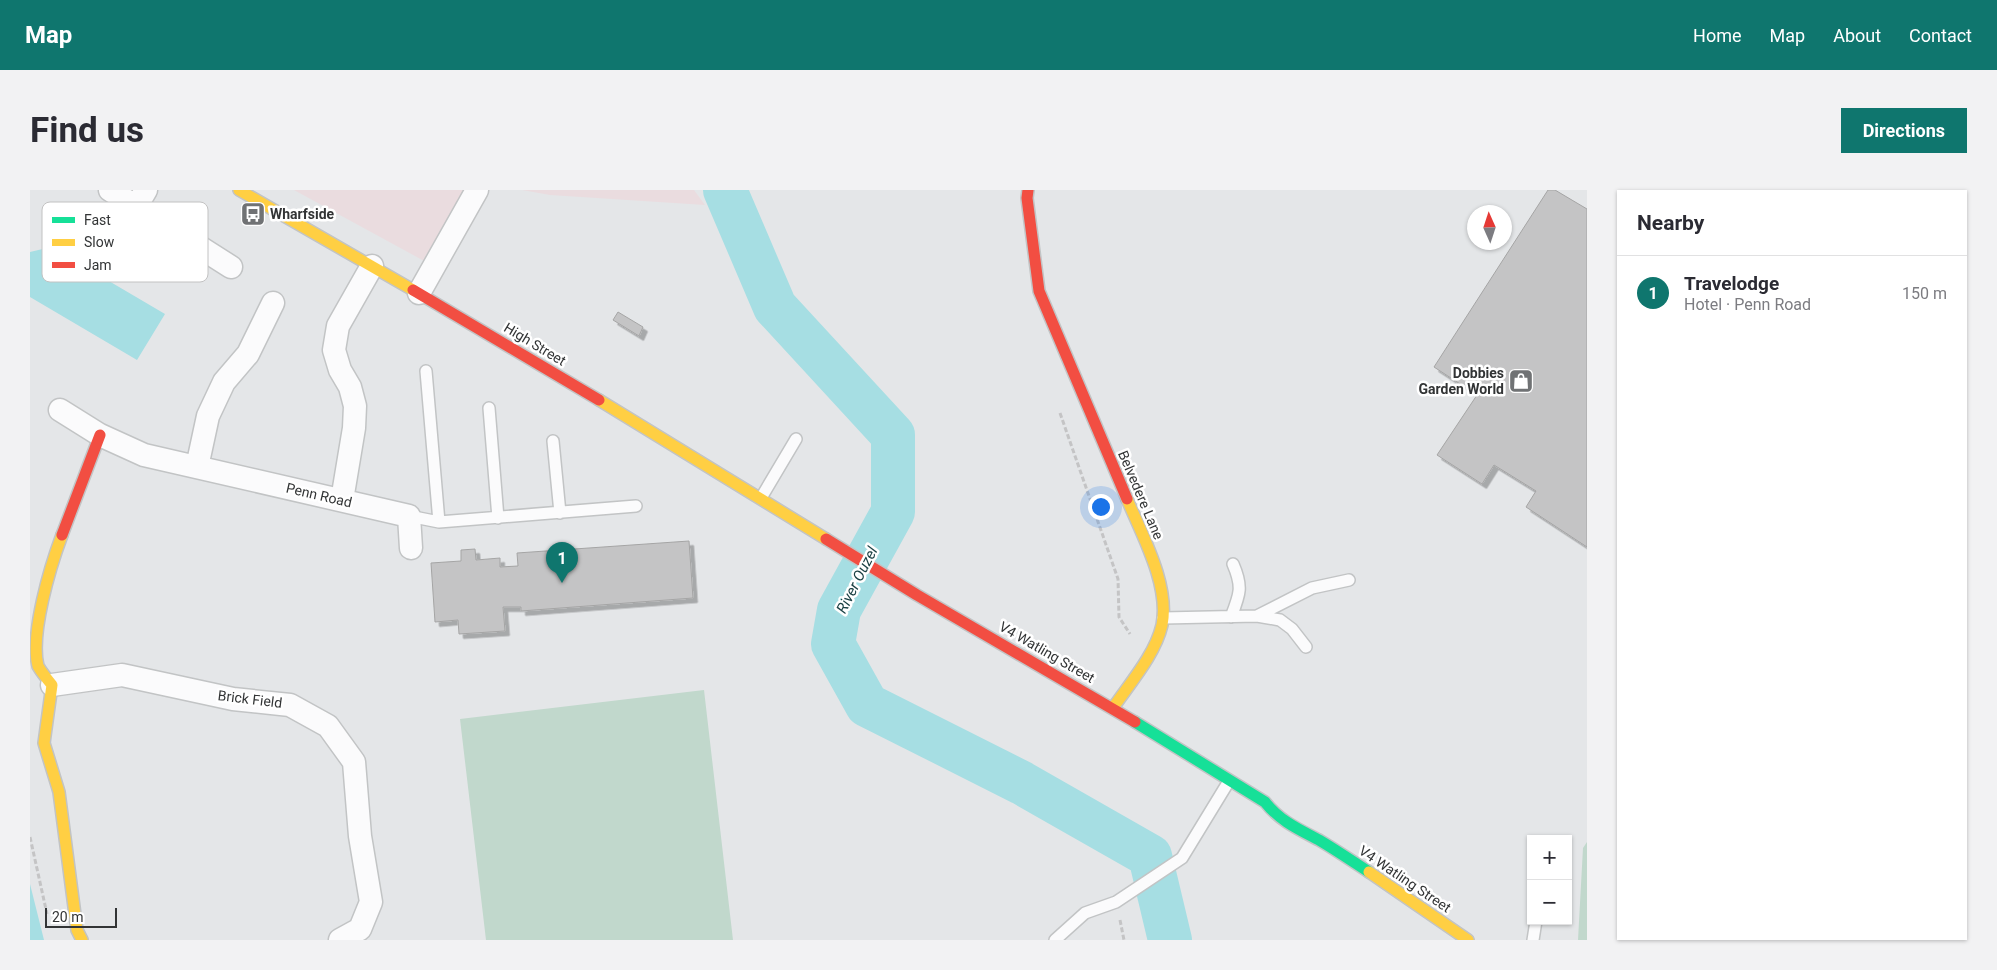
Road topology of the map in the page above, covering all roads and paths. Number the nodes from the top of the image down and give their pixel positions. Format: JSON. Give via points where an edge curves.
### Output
{"nodes":[{"id":1,"x":110,"y":190,"type":"edge"},
{"id":2,"x":239,"y":190,"type":"edge"},
{"id":3,"x":477,"y":190,"type":"edge"},
{"id":4,"x":1028,"y":190,"type":"edge"},
{"id":5,"x":141,"y":199,"type":"edge"},
{"id":6,"x":208,"y":250,"type":"edge"},
{"id":7,"x":372,"y":266,"type":"junction"},
{"id":8,"x":231,"y":267,"type":"dead end"},
{"id":9,"x":419,"y":293,"type":"junction"},
{"id":10,"x":274,"y":303,"type":"dead end"},
{"id":11,"x":426,"y":371,"type":"dead end"},
{"id":12,"x":1057,"y":404,"type":"dead end"},
{"id":13,"x":489,"y":408,"type":"dead end"},
{"id":14,"x":60,"y":410,"type":"dead end"},
{"id":15,"x":100,"y":435,"type":"junction"},
{"id":16,"x":796,"y":439,"type":"dead end"},
{"id":17,"x":553,"y":441,"type":"dead end"},
{"id":18,"x":197,"y":467,"type":"junction"},
{"id":19,"x":761,"y":498,"type":"junction"},
{"id":20,"x":342,"y":500,"type":"junction"},
{"id":21,"x":636,"y":506,"type":"dead end"},
{"id":22,"x":560,"y":513,"type":"junction"},
{"id":23,"x":409,"y":516,"type":"junction"},
{"id":24,"x":498,"y":518,"type":"junction"},
{"id":25,"x":439,"y":522,"type":"junction"},
{"id":26,"x":813,"y":530,"type":"joint"},
{"id":27,"x":411,"y":548,"type":"dead end"},
{"id":28,"x":1233,"y":564,"type":"dead end"},
{"id":29,"x":1349,"y":580,"type":"dead end"},
{"id":30,"x":1257,"y":616,"type":"junction"},
{"id":31,"x":1231,"y":617,"type":"junction"},
{"id":32,"x":1163,"y":618,"type":"junction"},
{"id":33,"x":1306,"y":647,"type":"dead end"},
{"id":34,"x":1147,"y":657,"type":"junction"},
{"id":35,"x":52,"y":685,"type":"junction"},
{"id":36,"x":1113,"y":708,"type":"junction"},
{"id":37,"x":1229,"y":781,"type":"junction"},
{"id":38,"x":1279,"y":798,"type":"dead end"},
{"id":39,"x":1265,"y":802,"type":"junction"},
{"id":40,"x":1313,"y":824,"type":"dead end"},
{"id":41,"x":30,"y":837,"type":"edge"},
{"id":42,"x":1326,"y":844,"type":"junction"},
{"id":43,"x":49,"y":923,"type":"dead end"},
{"id":44,"x":1535,"y":925,"type":"edge"},
{"id":45,"x":82,"y":940,"type":"edge"},
{"id":46,"x":340,"y":940,"type":"edge"},
{"id":47,"x":1055,"y":940,"type":"edge"},
{"id":48,"x":1468,"y":940,"type":"edge"},
{"id":49,"x":1533,"y":940,"type":"edge"}],
"edges":[{"from":1,"to":5,"type":"street"},
{"from":2,"to":7,"type":"street","name":"High Street"},
{"from":3,"to":9,"type":"street"},
{"from":4,"to":32,"type":"street","name":"Belvedere Lane","via":[[1039,291],[1152,559],[1163,596]]},
{"from":6,"to":8,"type":"street"},
{"from":7,"to":9,"type":"street","name":"High Street"},
{"from":7,"to":20,"type":"street","via":[[338,326],[334,350],[355,406]]},
{"from":9,"to":19,"type":"street","name":"High Street"},
{"from":10,"to":18,"type":"street","via":[[248,354],[224,382],[208,416]]},
{"from":11,"to":25,"type":"lane"},
{"from":12,"to":34,"type":"path","via":[[1118,578],[1119,617]]},
{"from":13,"to":24,"type":"lane"},
{"from":14,"to":15,"type":"street","name":"Penn Road"},
{"from":15,"to":18,"type":"street","name":"Penn Road","via":[[144,455]]},
{"from":15,"to":35,"type":"street","via":[[44,582],[31,637],[37,665]]},
{"from":16,"to":19,"type":"lane"},
{"from":17,"to":22,"type":"lane"},
{"from":18,"to":20,"type":"street","name":"Penn Road"},
{"from":19,"to":26,"type":"street","name":"High Street"},
{"from":20,"to":23,"type":"street","name":"Penn Road"},
{"from":21,"to":22,"type":"lane"},
{"from":22,"to":24,"type":"lane"},
{"from":23,"to":25,"type":"lane"},
{"from":23,"to":27,"type":"street"},
{"from":24,"to":25,"type":"lane"},
{"from":26,"to":36,"type":"street","name":"V4 Watling Street","via":[[917,595]]},
{"from":28,"to":31,"type":"lane","via":[[1240,589]]},
{"from":29,"to":30,"type":"lane","via":[[1312,588]]},
{"from":30,"to":31,"type":"lane"},
{"from":30,"to":33,"type":"lane","via":[[1280,620]]},
{"from":31,"to":32,"type":"lane"},
{"from":32,"to":34,"type":"street","name":"Belvedere Lane"},
{"from":34,"to":36,"type":"street","name":"Belvedere Lane"},
{"from":35,"to":45,"type":"street","via":[[44,743],[59,792],[77,930]]},
{"from":35,"to":46,"type":"street","name":"Brick Field","via":[[122,675],[233,700],[290,704],[328,726],[354,762],[360,836],[371,902],[360,928]]},
{"from":36,"to":37,"type":"street","name":"V4 Watling Street"},
{"from":37,"to":39,"type":"street","name":"V4 Watling Street"},
{"from":37,"to":47,"type":"lane","via":[[1182,858],[1116,902],[1085,913]]},
{"from":38,"to":39,"type":"street"},
{"from":39,"to":42,"type":"street","name":"V4 Watling Street","via":[[1272,814],[1299,832]]},
{"from":40,"to":42,"type":"street","name":"V4 Watling Street"},
{"from":41,"to":43,"type":"path"},
{"from":42,"to":48,"type":"street","name":"V4 Watling Street"},
{"from":44,"to":49,"type":"lane"}]}
